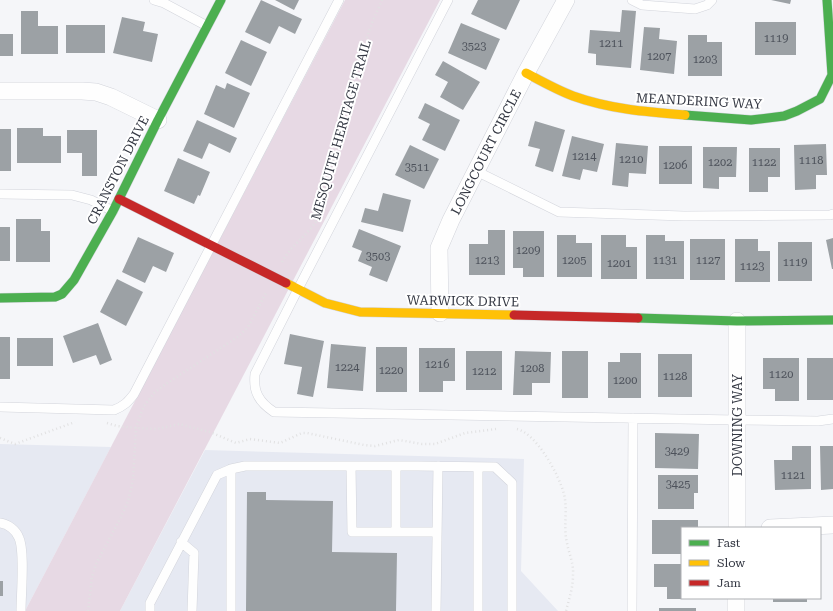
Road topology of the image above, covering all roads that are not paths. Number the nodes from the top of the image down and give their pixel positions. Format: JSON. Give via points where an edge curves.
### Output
{"nodes":[{"id":1,"x":154,"y":0,"type":"edge"},
{"id":2,"x":221,"y":0,"type":"edge"},
{"id":3,"x":339,"y":0,"type":"edge"},
{"id":4,"x":448,"y":0,"type":"edge"},
{"id":5,"x":566,"y":0,"type":"edge"},
{"id":6,"x":632,"y":0,"type":"edge"},
{"id":7,"x":712,"y":0,"type":"edge"},
{"id":8,"x":827,"y":0,"type":"edge"},
{"id":9,"x":207,"y":26,"type":"junction"},
{"id":10,"x":526,"y":73,"type":"junction"},
{"id":11,"x":0,"y":91,"type":"edge"},
{"id":12,"x":158,"y":120,"type":"junction"},
{"id":13,"x":476,"y":171,"type":"junction"},
{"id":14,"x":0,"y":194,"type":"edge"},
{"id":15,"x":119,"y":199,"type":"junction"},
{"id":16,"x":113,"y":211,"type":"junction"},
{"id":17,"x":833,"y":214,"type":"edge"},
{"id":18,"x":212,"y":246,"type":"junction"},
{"id":19,"x":298,"y":289,"type":"junction"},
{"id":20,"x":0,"y":298,"type":"edge"},
{"id":21,"x":440,"y":313,"type":"junction"},
{"id":22,"x":833,"y":320,"type":"edge"},
{"id":23,"x":738,"y":321,"type":"junction"},
{"id":24,"x":0,"y":407,"type":"edge"},
{"id":25,"x":633,"y":418,"type":"junction"},
{"id":26,"x":833,"y":418,"type":"edge"},
{"id":27,"x":737,"y":420,"type":"junction"},
{"id":28,"x":351,"y":466,"type":"junction"},
{"id":29,"x":396,"y":466,"type":"junction"},
{"id":30,"x":438,"y":466,"type":"junction"},
{"id":31,"x":478,"y":467,"type":"junction"},
{"id":32,"x":231,"y":468,"type":"junction"},
{"id":33,"x":0,"y":523,"type":"edge"},
{"id":34,"x":833,"y":525,"type":"edge"},
{"id":35,"x":737,"y":527,"type":"edge"},
{"id":36,"x":791,"y":527,"type":"edge"},
{"id":37,"x":396,"y":532,"type":"junction"},
{"id":38,"x":437,"y":532,"type":"junction"},
{"id":39,"x":182,"y":542,"type":"junction"},
{"id":40,"x":736,"y":599,"type":"edge"},
{"id":41,"x":21,"y":611,"type":"edge"},
{"id":42,"x":150,"y":611,"type":"edge"},
{"id":43,"x":192,"y":611,"type":"edge"},
{"id":44,"x":231,"y":611,"type":"edge"},
{"id":45,"x":436,"y":611,"type":"edge"},
{"id":46,"x":478,"y":611,"type":"edge"},
{"id":47,"x":512,"y":611,"type":"edge"},
{"id":48,"x":632,"y":611,"type":"edge"},
{"id":49,"x":736,"y":611,"type":"edge"}],
"edges":[{"from":1,"to":9,"type":"lane"},
{"from":2,"to":9,"type":"street","name":"CRANSTON DRIVE"},
{"from":3,"to":18,"type":"lane"},
{"from":4,"to":19,"type":"lane"},
{"from":5,"to":10,"type":"street","name":"LONGCOURT CIRCLE"},
{"from":6,"to":7,"type":"lane","via":[[642,5],[695,9]]},
{"from":8,"to":10,"type":"street","name":"MEANDERING WAY","via":[[832,75],[820,99],[784,116],[751,120],[630,110],[573,96]]},
{"from":9,"to":12,"type":"street","name":"CRANSTON DRIVE"},
{"from":10,"to":13,"type":"street","name":"LONGCOURT CIRCLE"},
{"from":11,"to":12,"type":"street","via":[[96,92]]},
{"from":12,"to":15,"type":"street","name":"CRANSTON DRIVE"},
{"from":13,"to":17,"type":"lane","via":[[559,212],[684,216]]},
{"from":13,"to":21,"type":"street","name":"LONGCOURT CIRCLE","via":[[439,248]]},
{"from":14,"to":16,"type":"lane","via":[[72,195],[91,200]]},
{"from":15,"to":16,"type":"street","name":"CRANSTON DRIVE"},
{"from":15,"to":18,"type":"street","name":"WARWICK DRIVE"},
{"from":16,"to":20,"type":"street","name":"CRANSTON DRIVE","via":[[74,280],[62,294],[43,298]]},
{"from":18,"to":19,"type":"street","name":"WARWICK DRIVE"},
{"from":18,"to":24,"type":"lane","via":[[134,394],[123,407],[114,410]]},
{"from":19,"to":21,"type":"street","name":"WARWICK DRIVE","via":[[325,303],[360,312]]},
{"from":19,"to":25,"type":"lane","via":[[255,374],[254,385],[258,398],[274,412]]},
{"from":21,"to":23,"type":"street","name":"WARWICK DRIVE"},
{"from":22,"to":23,"type":"street","name":"WARWICK DRIVE"},
{"from":23,"to":27,"type":"street","name":"DOWNING WAY"},
{"from":25,"to":27,"type":"lane"},
{"from":25,"to":48,"type":"lane"},
{"from":26,"to":27,"type":"lane","via":[[818,421]]},
{"from":27,"to":35,"type":"street","name":"DOWNING WAY"},
{"from":28,"to":29,"type":"lane"},
{"from":28,"to":32,"type":"lane"},
{"from":28,"to":37,"type":"lane","via":[[352,532]]},
{"from":29,"to":30,"type":"lane"},
{"from":29,"to":37,"type":"lane"},
{"from":30,"to":31,"type":"lane"},
{"from":30,"to":38,"type":"lane"},
{"from":31,"to":46,"type":"lane"},
{"from":31,"to":47,"type":"lane","via":[[495,467],[512,484]]},
{"from":32,"to":39,"type":"lane","via":[[217,475]]},
{"from":32,"to":44,"type":"lane"},
{"from":33,"to":41,"type":"lane","via":[[10,527],[18,535],[21,543]]},
{"from":34,"to":36,"type":"street"},
{"from":37,"to":38,"type":"lane"},
{"from":38,"to":45,"type":"lane"},
{"from":39,"to":42,"type":"lane","via":[[150,603]]},
{"from":39,"to":43,"type":"lane","via":[[194,553]]},
{"from":40,"to":49,"type":"street"}]}
